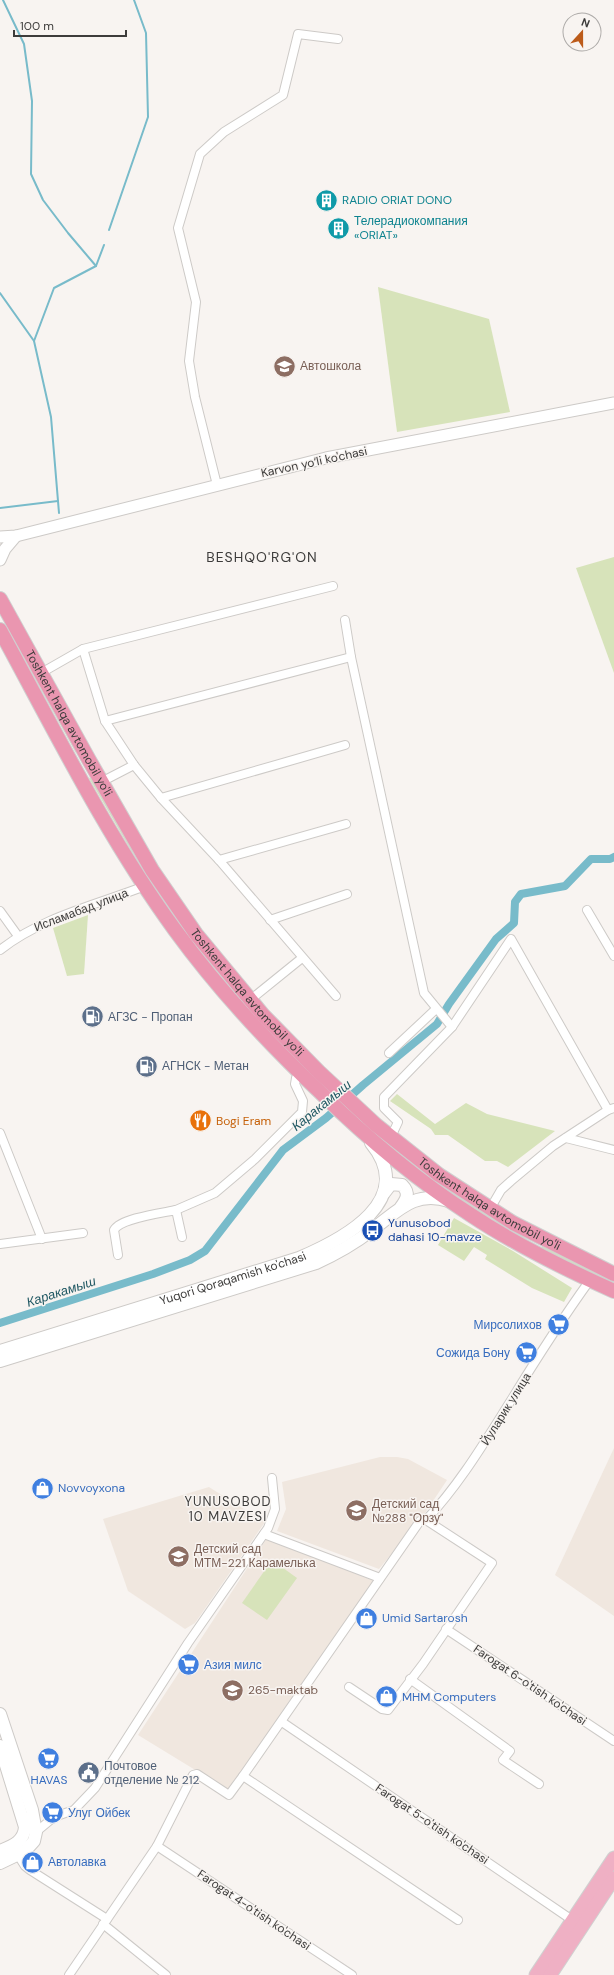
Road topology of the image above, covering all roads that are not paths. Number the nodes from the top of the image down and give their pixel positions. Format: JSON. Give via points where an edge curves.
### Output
{"nodes":[{"id":1,"x":338,"y":39,"type":"dead end"},
{"id":2,"x":614,"y":403,"type":"edge"},
{"id":3,"x":217,"y":485,"type":"junction"},
{"id":4,"x":16,"y":536,"type":"junction"},
{"id":5,"x":0,"y":537,"type":"edge"},
{"id":6,"x":0,"y":560,"type":"edge"},
{"id":7,"x":333,"y":586,"type":"dead end"},
{"id":8,"x":0,"y":599,"type":"edge"},
{"id":9,"x":345,"y":620,"type":"dead end"},
{"id":10,"x":14,"y":623,"type":"junction"},
{"id":11,"x":0,"y":630,"type":"edge"},
{"id":12,"x":82,"y":649,"type":"junction"},
{"id":13,"x":351,"y":657,"type":"junction"},
{"id":14,"x":41,"y":674,"type":"junction"},
{"id":15,"x":105,"y":721,"type":"junction"},
{"id":16,"x":345,"y":745,"type":"dead end"},
{"id":17,"x":89,"y":760,"type":"junction"},
{"id":18,"x":134,"y":765,"type":"junction"},
{"id":19,"x":76,"y":768,"type":"junction"},
{"id":20,"x":105,"y":780,"type":"dead end"},
{"id":21,"x":161,"y":798,"type":"junction"},
{"id":22,"x":346,"y":824,"type":"dead end"},
{"id":23,"x":219,"y":860,"type":"junction"},
{"id":24,"x":145,"y":886,"type":"junction"},
{"id":25,"x":347,"y":894,"type":"dead end"},
{"id":26,"x":587,"y":910,"type":"dead end"},
{"id":27,"x":0,"y":911,"type":"edge"},
{"id":28,"x":270,"y":920,"type":"junction"},
{"id":29,"x":18,"y":936,"type":"junction"},
{"id":30,"x":0,"y":950,"type":"edge"},
{"id":31,"x":614,"y":956,"type":"edge"},
{"id":32,"x":302,"y":958,"type":"junction"},
{"id":33,"x":336,"y":996,"type":"dead end"},
{"id":34,"x":250,"y":1000,"type":"junction"},
{"id":35,"x":436,"y":1010,"type":"junction"},
{"id":36,"x":452,"y":1027,"type":"junction"},
{"id":37,"x":388,"y":1053,"type":"dead end"},
{"id":38,"x":299,"y":1072,"type":"junction"},
{"id":39,"x":611,"y":1109,"type":"edge"},
{"id":40,"x":0,"y":1133,"type":"edge"},
{"id":41,"x":364,"y":1134,"type":"junction"},
{"id":42,"x":390,"y":1137,"type":"junction"},
{"id":43,"x":566,"y":1138,"type":"junction"},
{"id":44,"x":614,"y":1150,"type":"edge"},
{"id":45,"x":384,"y":1193,"type":"junction"},
{"id":46,"x":450,"y":1202,"type":"junction"},
{"id":47,"x":401,"y":1207,"type":"junction"},
{"id":48,"x":490,"y":1209,"type":"junction"},
{"id":49,"x":176,"y":1210,"type":"junction"},
{"id":50,"x":82,"y":1233,"type":"dead end"},
{"id":51,"x":537,"y":1236,"type":"junction"},
{"id":52,"x":182,"y":1237,"type":"dead end"},
{"id":53,"x":42,"y":1239,"type":"junction"},
{"id":54,"x":0,"y":1244,"type":"edge"},
{"id":55,"x":529,"y":1249,"type":"junction"},
{"id":56,"x":118,"y":1256,"type":"dead end"},
{"id":57,"x":614,"y":1274,"type":"edge"},
{"id":58,"x":590,"y":1280,"type":"junction"},
{"id":59,"x":614,"y":1291,"type":"edge"},
{"id":60,"x":0,"y":1351,"type":"edge"},
{"id":61,"x":0,"y":1361,"type":"edge"},
{"id":62,"x":272,"y":1478,"type":"dead end"},
{"id":63,"x":426,"y":1520,"type":"junction"},
{"id":64,"x":264,"y":1534,"type":"junction"},
{"id":65,"x":380,"y":1578,"type":"junction"},
{"id":66,"x":446,"y":1629,"type":"junction"},
{"id":67,"x":410,"y":1679,"type":"junction"},
{"id":68,"x":349,"y":1688,"type":"dead end"},
{"id":69,"x":0,"y":1714,"type":"edge"},
{"id":70,"x":282,"y":1722,"type":"junction"},
{"id":71,"x":3,"y":1735,"type":"edge"},
{"id":72,"x":614,"y":1741,"type":"edge"},
{"id":73,"x":0,"y":1746,"type":"edge"},
{"id":74,"x":243,"y":1776,"type":"junction"},
{"id":75,"x":539,"y":1784,"type":"dead end"},
{"id":76,"x":36,"y":1832,"type":"junction"},
{"id":77,"x":157,"y":1846,"type":"junction"},
{"id":78,"x":0,"y":1851,"type":"edge"},
{"id":79,"x":18,"y":1855,"type":"junction"},
{"id":80,"x":614,"y":1858,"type":"edge"},
{"id":81,"x":0,"y":1863,"type":"edge"},
{"id":82,"x":613,"y":1883,"type":"edge"},
{"id":83,"x":458,"y":1920,"type":"dead end"},
{"id":84,"x":105,"y":1922,"type":"junction"},
{"id":85,"x":577,"y":1924,"type":"junction"},
{"id":86,"x":69,"y":1975,"type":"edge"},
{"id":87,"x":165,"y":1975,"type":"edge"},
{"id":88,"x":352,"y":1975,"type":"edge"},
{"id":89,"x":536,"y":1975,"type":"edge"},
{"id":90,"x":550,"y":1975,"type":"edge"}],
"edges":[{"from":1,"to":3,"type":"street","via":[[298,34],[283,95],[224,132],[200,154],[178,228],[196,302],[189,361]]},
{"from":2,"to":3,"type":"street","name":"Karvon yo‘li ko'chasi","via":[[326,458]]},
{"from":3,"to":4,"type":"street","name":"Karvon yo‘li ko'chasi"},
{"from":4,"to":5,"type":"street","name":"Karvon yo‘li ko'chasi"},
{"from":4,"to":6,"type":"street"},
{"from":7,"to":12,"type":"street"},
{"from":8,"to":10,"type":"highway","name":"Toshkent halqa avtomobil yo'li"},
{"from":9,"to":13,"type":"street"},
{"from":10,"to":11,"type":"highway"},
{"from":10,"to":14,"type":"highway","name":"Toshkent halqa avtomobil yo'li"},
{"from":11,"to":19,"type":"highway","name":"Toshkent halqa avtomobil yo'li"},
{"from":12,"to":14,"type":"street"},
{"from":12,"to":15,"type":"street"},
{"from":13,"to":15,"type":"street"},
{"from":13,"to":35,"type":"street","via":[[424,993]]},
{"from":14,"to":17,"type":"highway","name":"Toshkent halqa avtomobil yo'li"},
{"from":15,"to":18,"type":"street"},
{"from":16,"to":21,"type":"street"},
{"from":17,"to":19,"type":"highway"},
{"from":17,"to":34,"type":"highway","name":"Toshkent halqa avtomobil yo'li","via":[[138,848],[166,892],[196,934]]},
{"from":18,"to":20,"type":"street"},
{"from":18,"to":21,"type":"street"},
{"from":19,"to":24,"type":"highway","name":"Toshkent halqa avtomobil yo'li"},
{"from":21,"to":23,"type":"street"},
{"from":22,"to":23,"type":"street"},
{"from":23,"to":28,"type":"street"},
{"from":24,"to":29,"type":"street","name":"Исламабад улица","via":[[55,918]]},
{"from":24,"to":38,"type":"highway","name":"Toshkent halqa avtomobil yo'li","via":[[216,983]]},
{"from":25,"to":28,"type":"street"},
{"from":26,"to":31,"type":"street"},
{"from":27,"to":29,"type":"street","name":"Исламабад улица"},
{"from":28,"to":32,"type":"street"},
{"from":29,"to":30,"type":"street","name":"Исламабад улица"},
{"from":32,"to":33,"type":"street"},
{"from":32,"to":34,"type":"street"},
{"from":34,"to":42,"type":"highway","name":"Toshkent halqa avtomobil yo'li","via":[[339,1090]]},
{"from":35,"to":36,"type":"street"},
{"from":35,"to":37,"type":"street"},
{"from":36,"to":39,"type":"street","via":[[511,939]]},
{"from":36,"to":42,"type":"street","via":[[384,1097],[384,1108],[398,1122]]},
{"from":38,"to":41,"type":"highway","name":"Toshkent halqa avtomobil yo'li"},
{"from":38,"to":49,"type":"street","via":[[295,1084],[304,1101],[302,1112],[255,1159],[214,1193]]},
{"from":39,"to":43,"type":"street"},
{"from":40,"to":53,"type":"street"},
{"from":41,"to":45,"type":"main road","name":"Yuqori Qoraqamish ko'chasi","via":[[383,1163]]},
{"from":41,"to":46,"type":"highway","name":"Toshkent halqa avtomobil yo'li"},
{"from":42,"to":48,"type":"highway","name":"Toshkent halqa avtomobil yo'li","via":[[439,1176]]},
{"from":43,"to":44,"type":"street"},
{"from":43,"to":48,"type":"street","via":[[501,1190]]},
{"from":45,"to":47,"type":"main road","via":[[391,1184],[402,1185],[407,1195]]},
{"from":45,"to":60,"type":"main road","name":"Yuqori Qoraqamish ko'chasi","via":[[377,1209],[361,1223],[328,1246],[299,1258]]},
{"from":46,"to":47,"type":"main road","name":"Yuqori Qoraqamish ko'chasi","via":[[437,1198],[422,1198]]},
{"from":46,"to":55,"type":"highway","name":"Toshkent halqa avtomobil yo'li"},
{"from":47,"to":61,"type":"main road","name":"Yuqori Qoraqamish ko'chasi","via":[[359,1239],[316,1263]]},
{"from":48,"to":51,"type":"highway","name":"Toshkent halqa avtomobil yo'li"},
{"from":49,"to":52,"type":"street"},
{"from":49,"to":56,"type":"street","via":[[116,1226],[114,1230]]},
{"from":50,"to":53,"type":"street"},
{"from":51,"to":55,"type":"highway"},
{"from":51,"to":57,"type":"highway","name":"Toshkent halqa avtomobil yo'li"},
{"from":53,"to":54,"type":"street"},
{"from":55,"to":58,"type":"highway","name":"Toshkent halqa avtomobil yo'li"},
{"from":58,"to":59,"type":"highway","name":"Toshkent halqa avtomobil yo'li"},
{"from":58,"to":63,"type":"street","name":"Йуларик улица","via":[[478,1452],[446,1498]]},
{"from":62,"to":64,"type":"street","via":[[275,1509],[272,1522]]},
{"from":63,"to":65,"type":"street","name":"Йуларик улица","via":[[420,1522]]},
{"from":63,"to":66,"type":"street","via":[[492,1563]]},
{"from":64,"to":65,"type":"street"},
{"from":64,"to":76,"type":"street","via":[[188,1643],[95,1788],[74,1810],[54,1817]]},
{"from":65,"to":70,"type":"street"},
{"from":66,"to":67,"type":"street"},
{"from":66,"to":72,"type":"street","name":"Farogat 6-o'tish ko'chasi"},
{"from":67,"to":68,"type":"street","via":[[388,1710],[382,1709]]},
{"from":67,"to":75,"type":"street","via":[[510,1751],[502,1760]]},
{"from":69,"to":71,"type":"main road"},
{"from":70,"to":74,"type":"street"},
{"from":70,"to":85,"type":"street","name":"Farogat 5-o'tish ko'chasi"},
{"from":71,"to":76,"type":"main road","via":[[32,1810]]},
{"from":73,"to":78,"type":"main road","via":[[25,1827],[24,1835],[18,1843]]},
{"from":74,"to":77,"type":"street","via":[[229,1795],[195,1774]]},
{"from":74,"to":83,"type":"street"},
{"from":76,"to":79,"type":"main road","via":[[34,1842]]},
{"from":77,"to":84,"type":"street"},
{"from":77,"to":88,"type":"street","name":"Farogat 4-o'tish ko'chasi"},
{"from":79,"to":81,"type":"main road"},
{"from":79,"to":84,"type":"street","via":[[30,1870]]},
{"from":80,"to":85,"type":"main road"},
{"from":82,"to":85,"type":"main road"},
{"from":84,"to":86,"type":"street"},
{"from":84,"to":87,"type":"street"},
{"from":85,"to":89,"type":"main road"},
{"from":85,"to":90,"type":"main road"}]}
